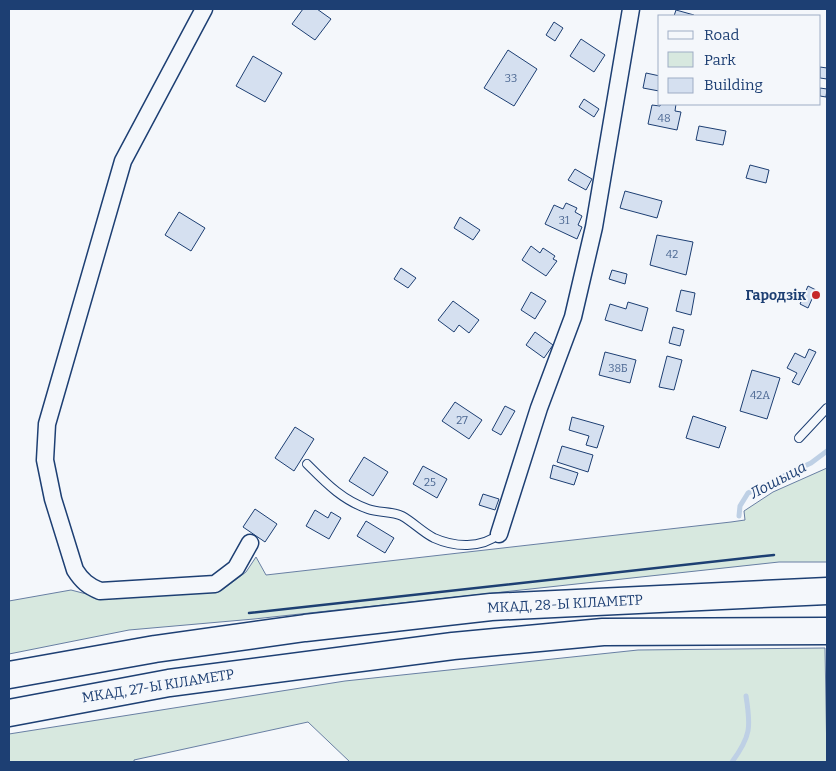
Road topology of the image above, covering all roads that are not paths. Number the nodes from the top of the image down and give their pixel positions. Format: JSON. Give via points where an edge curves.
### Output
{"nodes":[{"id":1,"x":204,"y":9,"type":"edge"},
{"id":2,"x":631,"y":9,"type":"edge"},
{"id":3,"x":827,"y":408,"type":"edge"},
{"id":4,"x":799,"y":438,"type":"dead end"},
{"id":5,"x":307,"y":464,"type":"dead end"},
{"id":6,"x":499,"y":534,"type":"joint"},
{"id":7,"x":250,"y":543,"type":"dead end"},
{"id":8,"x":827,"y":591,"type":"edge"},
{"id":9,"x":827,"y":631,"type":"edge"},
{"id":10,"x":9,"y":675,"type":"edge"},
{"id":11,"x":9,"y":713,"type":"edge"}],
"edges":[{"from":1,"to":7,"type":"street","via":[[123,161],[47,424],[45,460],[53,499],[75,570],[90,587],[100,591],[215,584],[236,568]]},
{"from":2,"to":6,"type":"street","via":[[594,226],[573,317],[539,408]]},
{"from":3,"to":4,"type":"lane"},
{"from":5,"to":6,"type":"lane","via":[[333,491],[351,503],[400,516],[434,538],[474,546]]},
{"from":8,"to":10,"type":"highway","name":"МКАД, 28-Ы КІЛАМЕТР","via":[[491,607],[155,649]]},
{"from":9,"to":11,"type":"highway","name":"МКАД, 27-Ы КІЛАМЕТР","via":[[603,632],[453,646],[169,683]]}]}
